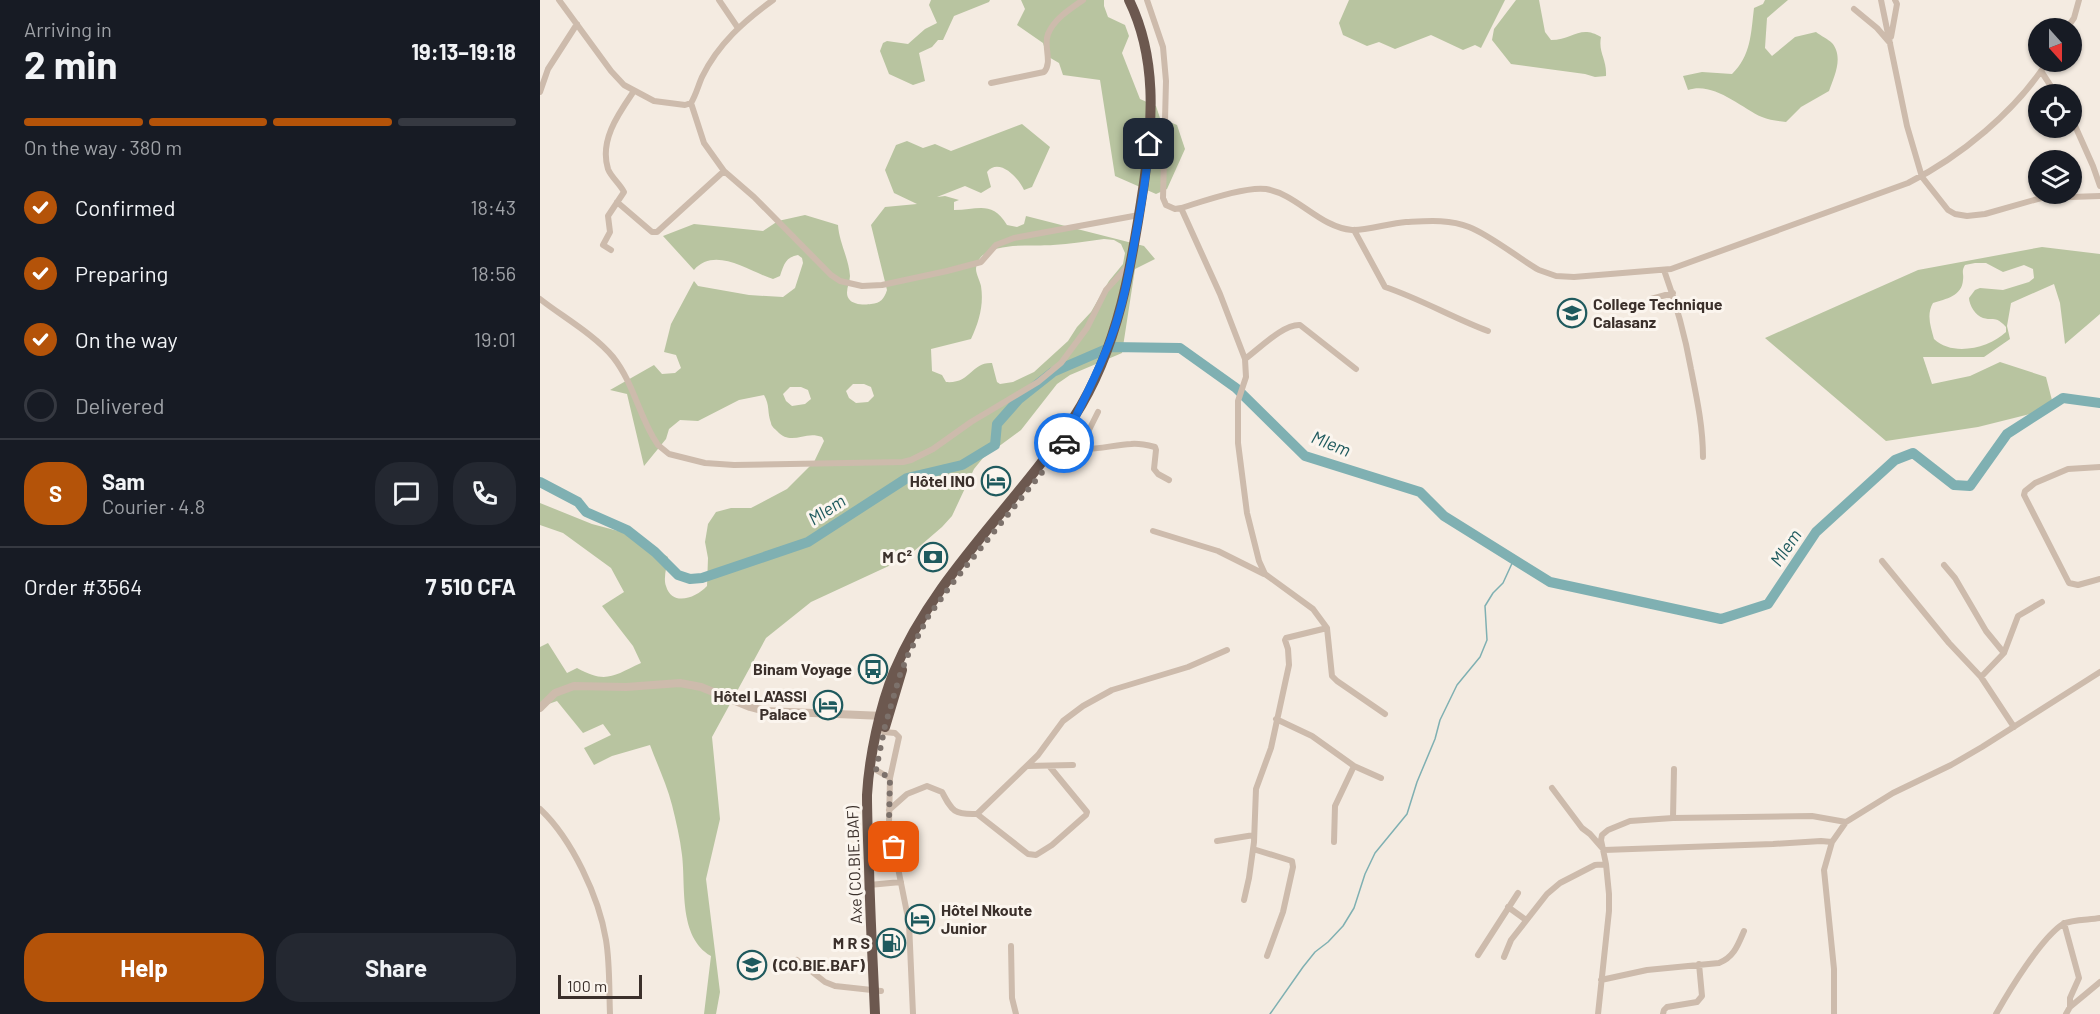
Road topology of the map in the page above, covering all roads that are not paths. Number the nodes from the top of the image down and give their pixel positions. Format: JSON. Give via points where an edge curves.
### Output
{"nodes":[{"id":1,"x":559,"y":0,"type":"edge"},
{"id":2,"x":719,"y":0,"type":"edge"},
{"id":3,"x":773,"y":0,"type":"edge"},
{"id":4,"x":1083,"y":0,"type":"edge"},
{"id":5,"x":1129,"y":0,"type":"edge"},
{"id":6,"x":1147,"y":0,"type":"edge"},
{"id":7,"x":1881,"y":0,"type":"edge"},
{"id":8,"x":1896,"y":0,"type":"edge"},
{"id":9,"x":2079,"y":0,"type":"edge"},
{"id":10,"x":1854,"y":9,"type":"dead end"},
{"id":11,"x":2074,"y":18,"type":"edge"},
{"id":12,"x":577,"y":24,"type":"junction"},
{"id":13,"x":738,"y":27,"type":"junction"},
{"id":14,"x":1890,"y":44,"type":"junction"},
{"id":15,"x":2040,"y":72,"type":"edge"},
{"id":16,"x":991,"y":83,"type":"dead end"},
{"id":17,"x":634,"y":91,"type":"junction"},
{"id":18,"x":540,"y":92,"type":"edge"},
{"id":19,"x":691,"y":103,"type":"junction"},
{"id":20,"x":2081,"y":138,"type":"edge"},
{"id":21,"x":724,"y":171,"type":"junction"},
{"id":22,"x":1922,"y":177,"type":"junction"},
{"id":23,"x":2100,"y":186,"type":"edge"},
{"id":24,"x":2100,"y":196,"type":"edge"},
{"id":25,"x":617,"y":202,"type":"junction"},
{"id":26,"x":1181,"y":208,"type":"junction"},
{"id":27,"x":1139,"y":215,"type":"junction"},
{"id":28,"x":1354,"y":230,"type":"junction"},
{"id":29,"x":611,"y":250,"type":"dead end"},
{"id":30,"x":1130,"y":263,"type":"junction"},
{"id":31,"x":1664,"y":270,"type":"junction"},
{"id":32,"x":1673,"y":293,"type":"junction"},
{"id":33,"x":1651,"y":298,"type":"dead end"},
{"id":34,"x":540,"y":299,"type":"edge"},
{"id":35,"x":1488,"y":331,"type":"dead end"},
{"id":36,"x":1245,"y":359,"type":"junction"},
{"id":37,"x":1356,"y":369,"type":"dead end"},
{"id":38,"x":1098,"y":412,"type":"dead end"},
{"id":39,"x":1059,"y":444,"type":"junction"},
{"id":40,"x":1080,"y":448,"type":"junction"},
{"id":41,"x":1703,"y":457,"type":"dead end"},
{"id":42,"x":2100,"y":467,"type":"edge"},
{"id":43,"x":1169,"y":480,"type":"dead end"},
{"id":44,"x":1153,"y":531,"type":"dead end"},
{"id":45,"x":1882,"y":561,"type":"dead end"},
{"id":46,"x":1944,"y":565,"type":"dead end"},
{"id":47,"x":1264,"y":574,"type":"junction"},
{"id":48,"x":2100,"y":579,"type":"edge"},
{"id":49,"x":2042,"y":602,"type":"dead end"},
{"id":50,"x":1327,"y":628,"type":"junction"},
{"id":51,"x":1227,"y":650,"type":"dead end"},
{"id":52,"x":2004,"y":653,"type":"junction"},
{"id":53,"x":2100,"y":672,"type":"edge"},
{"id":54,"x":1981,"y":677,"type":"junction"},
{"id":55,"x":540,"y":708,"type":"edge"},
{"id":56,"x":1385,"y":714,"type":"dead end"},
{"id":57,"x":884,"y":716,"type":"junction"},
{"id":58,"x":1276,"y":719,"type":"junction"},
{"id":59,"x":2014,"y":727,"type":"junction"},
{"id":60,"x":884,"y":732,"type":"junction"},
{"id":61,"x":1073,"y":765,"type":"dead end"},
{"id":62,"x":1027,"y":766,"type":"junction"},
{"id":63,"x":1354,"y":766,"type":"junction"},
{"id":64,"x":1050,"y":767,"type":"junction"},
{"id":65,"x":1674,"y":769,"type":"dead end"},
{"id":66,"x":876,"y":770,"type":"junction"},
{"id":67,"x":890,"y":778,"type":"junction"},
{"id":68,"x":1381,"y":778,"type":"dead end"},
{"id":69,"x":1552,"y":788,"type":"dead end"},
{"id":70,"x":540,"y":809,"type":"edge"},
{"id":71,"x":889,"y":810,"type":"junction"},
{"id":72,"x":977,"y":814,"type":"junction"},
{"id":73,"x":1672,"y":818,"type":"junction"},
{"id":74,"x":1846,"y":822,"type":"junction"},
{"id":75,"x":1254,"y":835,"type":"junction"},
{"id":76,"x":1217,"y":841,"type":"dead end"},
{"id":77,"x":1334,"y":842,"type":"dead end"},
{"id":78,"x":1832,"y":842,"type":"junction"},
{"id":79,"x":1253,"y":849,"type":"junction"},
{"id":80,"x":1604,"y":850,"type":"junction"},
{"id":81,"x":1606,"y":864,"type":"junction"},
{"id":82,"x":901,"y":882,"type":"junction"},
{"id":83,"x":872,"y":884,"type":"junction"},
{"id":84,"x":1518,"y":893,"type":"dead end"},
{"id":85,"x":1244,"y":900,"type":"dead end"},
{"id":86,"x":1508,"y":907,"type":"junction"},
{"id":87,"x":2100,"y":918,"type":"edge"},
{"id":88,"x":1526,"y":920,"type":"junction"},
{"id":89,"x":2064,"y":923,"type":"junction"},
{"id":90,"x":1744,"y":932,"type":"dead end"},
{"id":91,"x":1011,"y":946,"type":"dead end"},
{"id":92,"x":1478,"y":955,"type":"dead end"},
{"id":93,"x":1267,"y":956,"type":"dead end"},
{"id":94,"x":1503,"y":957,"type":"dead end"},
{"id":95,"x":797,"y":960,"type":"dead end"},
{"id":96,"x":1699,"y":964,"type":"junction"},
{"id":97,"x":1601,"y":980,"type":"junction"},
{"id":98,"x":2100,"y":982,"type":"edge"},
{"id":99,"x":877,"y":991,"type":"junction"},
{"id":100,"x":2070,"y":1007,"type":"junction"},
{"id":101,"x":610,"y":1014,"type":"edge"},
{"id":102,"x":875,"y":1014,"type":"edge"},
{"id":103,"x":882,"y":1014,"type":"edge"},
{"id":104,"x":913,"y":1014,"type":"edge"},
{"id":105,"x":1016,"y":1014,"type":"edge"},
{"id":106,"x":1598,"y":1014,"type":"edge"},
{"id":107,"x":1663,"y":1014,"type":"edge"},
{"id":108,"x":1834,"y":1014,"type":"edge"},
{"id":109,"x":1996,"y":1014,"type":"edge"},
{"id":110,"x":2066,"y":1014,"type":"edge"}],
"edges":[{"from":1,"to":12,"type":"street"},
{"from":2,"to":13,"type":"street"},
{"from":3,"to":13,"type":"street"},
{"from":4,"to":16,"type":"street","via":[[1056,22],[1047,35],[1044,72]]},
{"from":5,"to":27,"type":"highway","via":[[1143,39],[1151,88],[1148,158]]},
{"from":6,"to":26,"type":"street","via":[[1163,47],[1166,81],[1162,198],[1166,206]]},
{"from":7,"to":14,"type":"street"},
{"from":8,"to":14,"type":"street"},
{"from":9,"to":11,"type":"street"},
{"from":10,"to":14,"type":"street"},
{"from":12,"to":17,"type":"street","via":[[618,80]]},
{"from":12,"to":18,"type":"street","via":[[548,69]]},
{"from":13,"to":19,"type":"street","via":[[712,60]]},
{"from":14,"to":22,"type":"street"},
{"from":15,"to":22,"type":"street","via":[[2000,118]]},
{"from":17,"to":19,"type":"street","via":[[660,103]]},
{"from":17,"to":25,"type":"street","via":[[612,126],[607,146],[609,171],[624,192]]},
{"from":19,"to":21,"type":"street","via":[[704,143]]},
{"from":20,"to":23,"type":"street"},
{"from":21,"to":25,"type":"street","via":[[657,232]]},
{"from":21,"to":27,"type":"street","via":[[831,275],[862,286],[894,284],[981,262],[996,245],[1014,238]]},
{"from":22,"to":24,"type":"street","via":[[1948,210],[1967,216],[2041,198]]},
{"from":22,"to":31,"type":"street"},
{"from":25,"to":29,"type":"street","via":[[608,216],[610,232],[604,242],[604,247]]},
{"from":26,"to":28,"type":"street","via":[[1262,189],[1284,196],[1334,225]]},
{"from":26,"to":36,"type":"street"},
{"from":27,"to":30,"type":"highway"},
{"from":28,"to":31,"type":"street","via":[[1404,222],[1448,222],[1480,232],[1549,274],[1574,277]]},
{"from":28,"to":35,"type":"street","via":[[1385,287]]},
{"from":30,"to":34,"type":"street","via":[[1106,290],[1082,335],[1051,372],[933,449],[903,462],[734,465],[698,462],[669,454],[652,437],[626,377],[612,356]]},
{"from":30,"to":39,"type":"highway","via":[[1111,339],[1092,385]]},
{"from":31,"to":32,"type":"street"},
{"from":32,"to":33,"type":"street"},
{"from":32,"to":41,"type":"street","via":[[1688,345]]},
{"from":36,"to":37,"type":"street","via":[[1285,329],[1300,325]]},
{"from":36,"to":47,"type":"street","via":[[1246,377],[1238,401],[1238,443],[1247,513]]},
{"from":38,"to":40,"type":"street"},
{"from":39,"to":40,"type":"street"},
{"from":39,"to":57,"type":"highway","via":[[935,602],[908,655]]},
{"from":40,"to":43,"type":"street","via":[[1134,443],[1155,447],[1154,469]]},
{"from":42,"to":48,"type":"street","via":[[2068,469],[2035,483],[2024,495],[2069,584]]},
{"from":44,"to":47,"type":"street","via":[[1218,551]]},
{"from":45,"to":54,"type":"street"},
{"from":46,"to":52,"type":"street"},
{"from":47,"to":50,"type":"street","via":[[1313,609]]},
{"from":49,"to":52,"type":"street","via":[[2018,616]]},
{"from":50,"to":56,"type":"street","via":[[1332,676]]},
{"from":50,"to":58,"type":"street","via":[[1286,638],[1289,665]]},
{"from":51,"to":62,"type":"street","via":[[1188,667],[1112,690],[1083,706],[1063,721]]},
{"from":52,"to":54,"type":"street"},
{"from":53,"to":59,"type":"street"},
{"from":54,"to":59,"type":"street"},
{"from":55,"to":57,"type":"street","via":[[555,693],[574,686],[680,683],[765,711]]},
{"from":57,"to":60,"type":"highway","name":"Axe (CO.BIE.BAF)"},
{"from":57,"to":83,"type":"highway","name":"Axe (CO.BIE.BAF)","via":[[868,791]]},
{"from":58,"to":63,"type":"street","via":[[1312,736]]},
{"from":58,"to":75,"type":"street","via":[[1271,748],[1256,789]]},
{"from":59,"to":74,"type":"street"},
{"from":60,"to":66,"type":"highway","name":"Axe (CO.BIE.BAF)"},
{"from":60,"to":67,"type":"street","via":[[899,737]]},
{"from":61,"to":64,"type":"street"},
{"from":62,"to":64,"type":"street"},
{"from":62,"to":72,"type":"street"},
{"from":63,"to":68,"type":"street"},
{"from":63,"to":77,"type":"street","via":[[1335,806]]},
{"from":64,"to":72,"type":"street","via":[[1087,812],[1046,849],[1036,855],[1028,854]]},
{"from":65,"to":73,"type":"street"},
{"from":66,"to":67,"type":"street"},
{"from":66,"to":83,"type":"highway","name":"Axe (CO.BIE.BAF)"},
{"from":67,"to":71,"type":"street"},
{"from":69,"to":80,"type":"street"},
{"from":70,"to":101,"type":"street","via":[[567,844],[598,909],[606,941]]},
{"from":71,"to":72,"type":"street","via":[[907,794],[927,786],[942,792],[953,811]]},
{"from":71,"to":82,"type":"street"},
{"from":73,"to":74,"type":"street","via":[[1812,816]]},
{"from":73,"to":80,"type":"street","via":[[1630,821],[1608,830],[1601,840]]},
{"from":74,"to":78,"type":"street"},
{"from":75,"to":76,"type":"street"},
{"from":75,"to":79,"type":"street"},
{"from":78,"to":80,"type":"street"},
{"from":78,"to":108,"type":"street","via":[[1824,870],[1834,969]]},
{"from":79,"to":85,"type":"street"},
{"from":79,"to":93,"type":"street","via":[[1286,858],[1293,867],[1283,912]]},
{"from":80,"to":81,"type":"street"},
{"from":81,"to":88,"type":"street","via":[[1595,865],[1560,883]]},
{"from":81,"to":97,"type":"street","via":[[1609,911]]},
{"from":82,"to":83,"type":"street"},
{"from":82,"to":104,"type":"street","via":[[909,923]]},
{"from":83,"to":99,"type":"highway","name":"Axe (CO.BIE.BAF)"},
{"from":84,"to":86,"type":"street"},
{"from":86,"to":88,"type":"street"},
{"from":86,"to":92,"type":"street"},
{"from":87,"to":89,"type":"street"},
{"from":88,"to":94,"type":"street"},
{"from":89,"to":100,"type":"street","via":[[2079,978]]},
{"from":89,"to":109,"type":"street","via":[[2011,987]]},
{"from":90,"to":96,"type":"street","via":[[1727,960]]},
{"from":91,"to":105,"type":"street"},
{"from":95,"to":99,"type":"street","via":[[829,984]]},
{"from":96,"to":97,"type":"street"},
{"from":96,"to":107,"type":"street","via":[[1701,1000],[1667,1007]]},
{"from":97,"to":106,"type":"street"},
{"from":98,"to":100,"type":"street"},
{"from":99,"to":102,"type":"highway","name":"Axe (CO.BIE.BAF)"},
{"from":99,"to":103,"type":"highway","name":"Axe (CO.BIE.BAF)"},
{"from":100,"to":110,"type":"street"}]}
